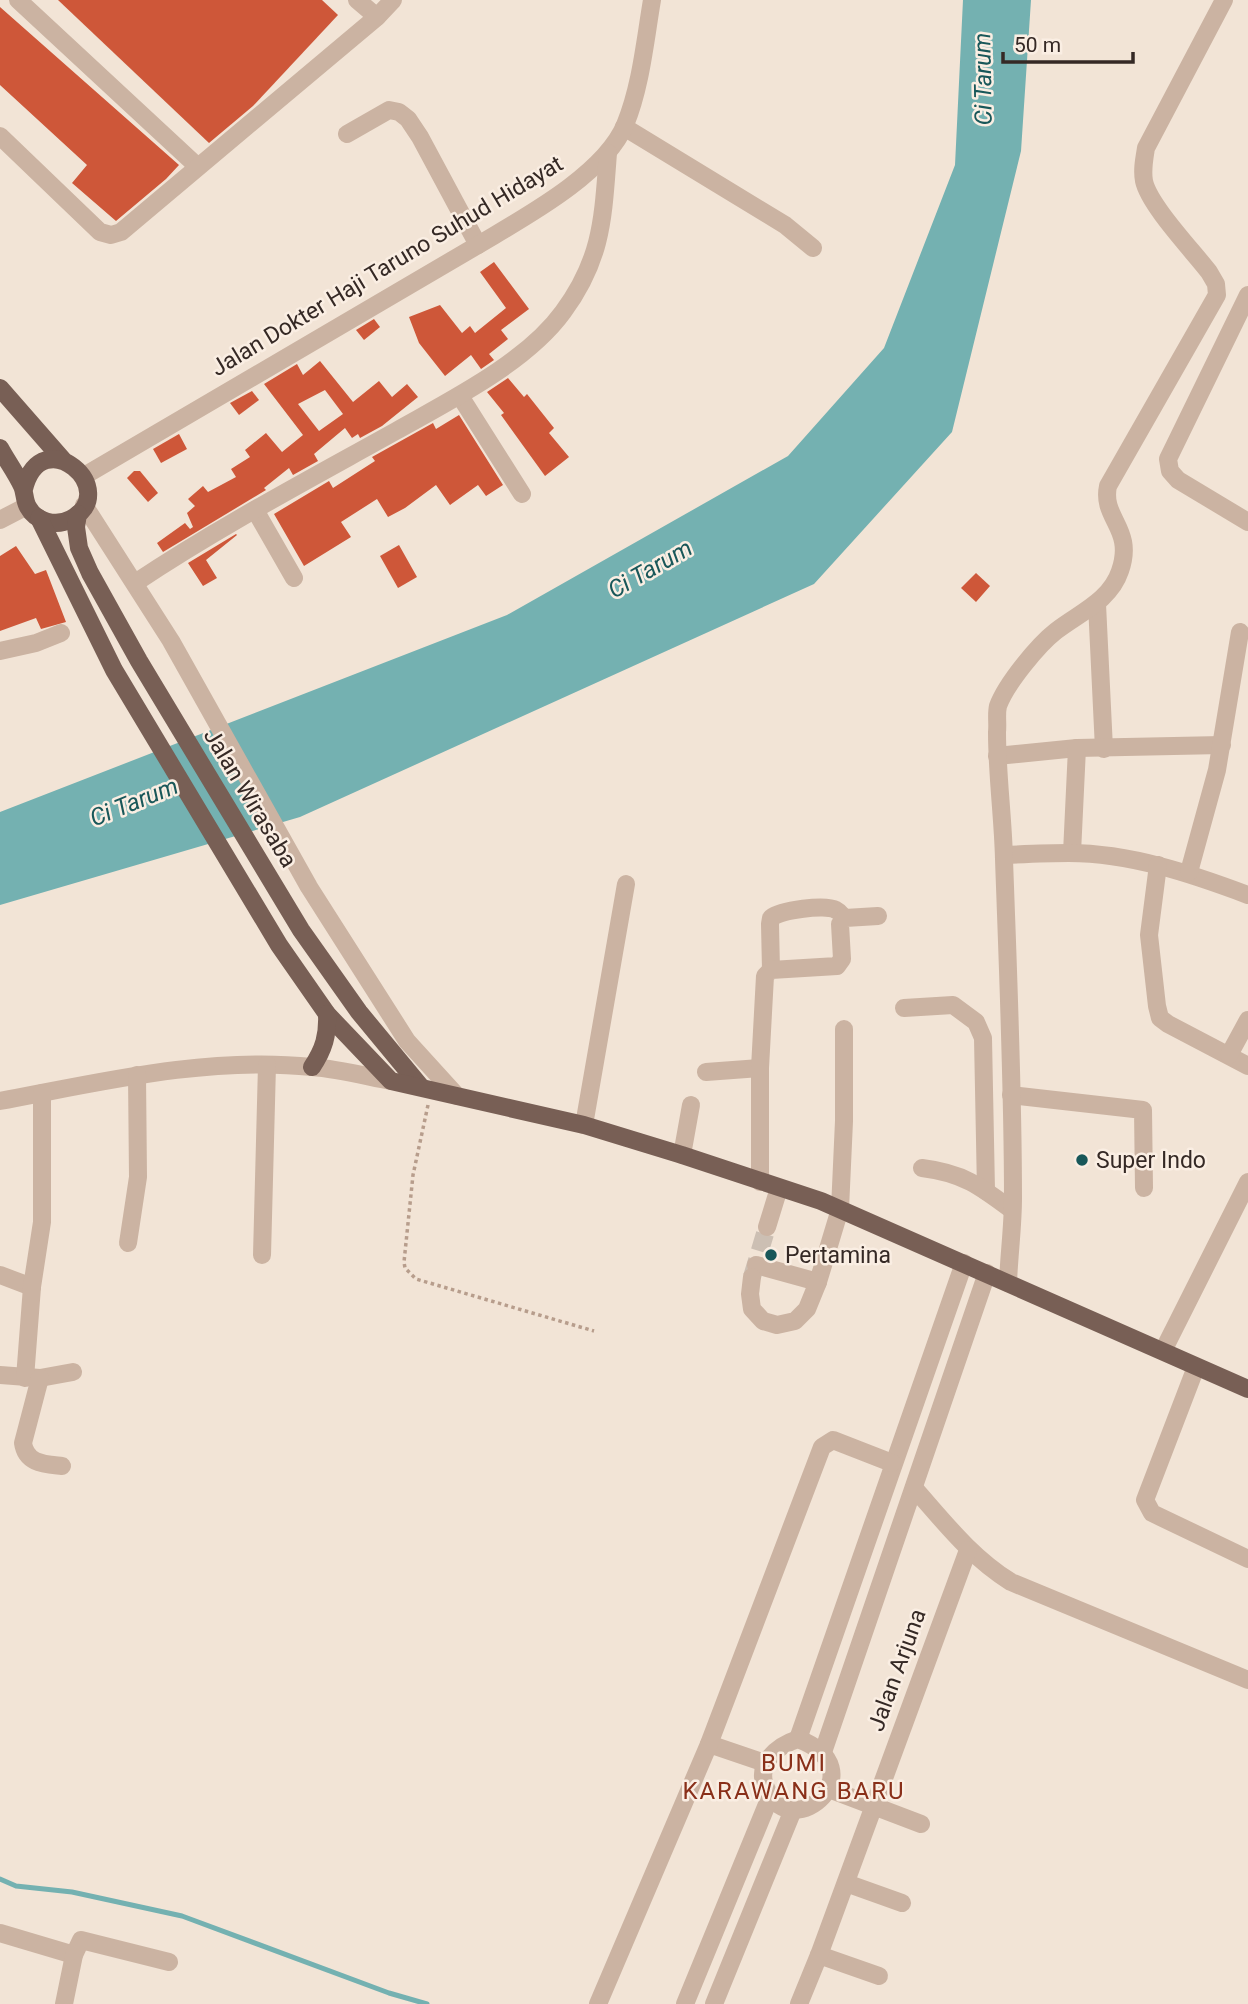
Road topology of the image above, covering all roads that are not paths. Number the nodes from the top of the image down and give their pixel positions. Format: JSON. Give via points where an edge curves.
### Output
{"nodes":[{"id":1,"x":18,"y":0,"type":"edge"},
{"id":2,"x":358,"y":0,"type":"edge"},
{"id":3,"x":393,"y":0,"type":"edge"},
{"id":4,"x":652,"y":0,"type":"edge"},
{"id":5,"x":1224,"y":0,"type":"edge"},
{"id":6,"x":377,"y":17,"type":"junction"},
{"id":7,"x":624,"y":127,"type":"junction"},
{"id":8,"x":347,"y":134,"type":"dead end"},
{"id":9,"x":0,"y":136,"type":"edge"},
{"id":10,"x":608,"y":153,"type":"junction"},
{"id":11,"x":197,"y":166,"type":"junction"},
{"id":12,"x":478,"y":245,"type":"junction"},
{"id":13,"x":813,"y":248,"type":"dead end"},
{"id":14,"x":1248,"y":295,"type":"edge"},
{"id":15,"x":0,"y":388,"type":"edge"},
{"id":16,"x":460,"y":396,"type":"junction"},
{"id":17,"x":0,"y":448,"type":"edge"},
{"id":18,"x":63,"y":460,"type":"junction"},
{"id":19,"x":84,"y":476,"type":"junction"},
{"id":20,"x":522,"y":494,"type":"dead end"},
{"id":21,"x":30,"y":504,"type":"junction"},
{"id":22,"x":81,"y":509,"type":"junction"},
{"id":23,"x":255,"y":510,"type":"junction"},
{"id":24,"x":0,"y":520,"type":"edge"},
{"id":25,"x":1248,"y":522,"type":"edge"},
{"id":26,"x":294,"y":578,"type":"dead end"},
{"id":27,"x":135,"y":583,"type":"junction"},
{"id":28,"x":1097,"y":604,"type":"junction"},
{"id":29,"x":1240,"y":632,"type":"dead end"},
{"id":30,"x":61,"y":633,"type":"dead end"},
{"id":31,"x":0,"y":651,"type":"edge"},
{"id":32,"x":1222,"y":745,"type":"junction"},
{"id":33,"x":1077,"y":748,"type":"junction"},
{"id":34,"x":1104,"y":749,"type":"junction"},
{"id":35,"x":997,"y":757,"type":"junction"},
{"id":36,"x":1072,"y":853,"type":"junction"},
{"id":37,"x":1004,"y":855,"type":"junction"},
{"id":38,"x":1158,"y":865,"type":"junction"},
{"id":39,"x":1189,"y":873,"type":"junction"},
{"id":40,"x":626,"y":884,"type":"dead end"},
{"id":41,"x":1248,"y":895,"type":"edge"},
{"id":42,"x":878,"y":916,"type":"dead end"},
{"id":43,"x":845,"y":918,"type":"junction"},
{"id":44,"x":771,"y":970,"type":"junction"},
{"id":45,"x":904,"y":1008,"type":"dead end"},
{"id":46,"x":327,"y":1014,"type":"junction"},
{"id":47,"x":1248,"y":1020,"type":"edge"},
{"id":48,"x":844,"y":1030,"type":"dead end"},
{"id":49,"x":1229,"y":1055,"type":"junction"},
{"id":50,"x":267,"y":1065,"type":"junction"},
{"id":51,"x":1248,"y":1066,"type":"edge"},
{"id":52,"x":312,"y":1067,"type":"junction"},
{"id":53,"x":760,"y":1068,"type":"junction"},
{"id":54,"x":706,"y":1072,"type":"dead end"},
{"id":55,"x":137,"y":1076,"type":"junction"},
{"id":56,"x":391,"y":1081,"type":"junction"},
{"id":57,"x":427,"y":1088,"type":"junction"},
{"id":58,"x":42,"y":1093,"type":"junction"},
{"id":59,"x":1011,"y":1095,"type":"junction"},
{"id":60,"x":457,"y":1096,"type":"junction"},
{"id":61,"x":0,"y":1101,"type":"edge"},
{"id":62,"x":691,"y":1105,"type":"dead end"},
{"id":63,"x":584,"y":1125,"type":"junction"},
{"id":64,"x":682,"y":1155,"type":"junction"},
{"id":65,"x":922,"y":1168,"type":"dead end"},
{"id":66,"x":760,"y":1182,"type":"junction"},
{"id":67,"x":1248,"y":1182,"type":"edge"},
{"id":68,"x":779,"y":1188,"type":"junction"},
{"id":69,"x":1144,"y":1188,"type":"dead end"},
{"id":70,"x":986,"y":1191,"type":"junction"},
{"id":71,"x":840,"y":1209,"type":"junction"},
{"id":72,"x":1012,"y":1210,"type":"junction"},
{"id":73,"x":767,"y":1227,"type":"tunnel mouth"},
{"id":74,"x":128,"y":1243,"type":"dead end"},
{"id":75,"x":262,"y":1255,"type":"dead end"},
{"id":76,"x":964,"y":1263,"type":"junction"},
{"id":77,"x":987,"y":1273,"type":"junction"},
{"id":78,"x":0,"y":1275,"type":"edge"},
{"id":79,"x":818,"y":1282,"type":"junction"},
{"id":80,"x":1008,"y":1283,"type":"junction"},
{"id":81,"x":32,"y":1287,"type":"junction"},
{"id":82,"x":941,"y":1326,"type":"junction"},
{"id":83,"x":966,"y":1335,"type":"junction"},
{"id":84,"x":1163,"y":1352,"type":"junction"},
{"id":85,"x":1196,"y":1367,"type":"junction"},
{"id":86,"x":73,"y":1372,"type":"dead end"},
{"id":87,"x":0,"y":1376,"type":"edge"},
{"id":88,"x":32,"y":1378,"type":"junction"},
{"id":89,"x":1248,"y":1390,"type":"edge"},
{"id":90,"x":892,"y":1463,"type":"junction"},
{"id":91,"x":62,"y":1466,"type":"dead end"},
{"id":92,"x":914,"y":1488,"type":"junction"},
{"id":93,"x":968,"y":1550,"type":"junction"},
{"id":94,"x":1248,"y":1559,"type":"edge"},
{"id":95,"x":1248,"y":1681,"type":"edge"},
{"id":96,"x":798,"y":1739,"type":"junction"},
{"id":97,"x":709,"y":1744,"type":"junction"},
{"id":98,"x":823,"y":1752,"type":"junction"},
{"id":99,"x":765,"y":1763,"type":"junction"},
{"id":100,"x":829,"y":1789,"type":"junction"},
{"id":101,"x":770,"y":1797,"type":"junction"},
{"id":102,"x":873,"y":1807,"type":"junction"},
{"id":103,"x":793,"y":1810,"type":"junction"},
{"id":104,"x":921,"y":1824,"type":"dead end"},
{"id":105,"x":846,"y":1883,"type":"junction"},
{"id":106,"x":902,"y":1903,"type":"dead end"},
{"id":107,"x":0,"y":1933,"type":"edge"},
{"id":108,"x":74,"y":1955,"type":"junction"},
{"id":109,"x":819,"y":1955,"type":"junction"},
{"id":110,"x":169,"y":1962,"type":"dead end"},
{"id":111,"x":879,"y":1976,"type":"dead end"},
{"id":112,"x":64,"y":2004,"type":"edge"},
{"id":113,"x":597,"y":2004,"type":"edge"},
{"id":114,"x":685,"y":2004,"type":"edge"},
{"id":115,"x":714,"y":2004,"type":"edge"},
{"id":116,"x":799,"y":2004,"type":"edge"}],
"edges":[{"from":1,"to":11,"type":"street"},
{"from":2,"to":6,"type":"street"},
{"from":3,"to":6,"type":"street"},
{"from":4,"to":7,"type":"street","name":"Jalan Dokter Haji Taruno Suhud Hidayat","via":[[636,90]]},
{"from":5,"to":28,"type":"street","via":[[1146,148],[1143,167],[1153,200],[1209,272],[1217,295],[1108,485],[1108,506],[1126,552],[1119,574]]},
{"from":6,"to":11,"type":"street"},
{"from":7,"to":10,"type":"street","name":"Jalan Dokter Haji Taruno Suhud Hidayat"},
{"from":7,"to":13,"type":"street","via":[[785,225]]},
{"from":8,"to":12,"type":"street","via":[[389,110],[399,111],[420,137]]},
{"from":9,"to":11,"type":"street","via":[[100,232],[111,235],[121,232]]},
{"from":10,"to":12,"type":"street","name":"Jalan Dokter Haji Taruno Suhud Hidayat","via":[[586,174]]},
{"from":10,"to":16,"type":"street","via":[[599,242],[580,284],[562,313],[533,343]]},
{"from":12,"to":19,"type":"street","name":"Jalan Dokter Haji Taruno Suhud Hidayat"},
{"from":14,"to":25,"type":"street","via":[[1168,459],[1178,480]]},
{"from":15,"to":18,"type":"main road"},
{"from":16,"to":20,"type":"street"},
{"from":16,"to":23,"type":"street"},
{"from":17,"to":21,"type":"main road"},
{"from":18,"to":19,"type":"main road"},
{"from":18,"to":21,"type":"main road","via":[[33,469]]},
{"from":19,"to":22,"type":"main road","via":[[87,495]]},
{"from":21,"to":22,"type":"main road","via":[[46,522],[70,520]]},
{"from":21,"to":24,"type":"street"},
{"from":21,"to":46,"type":"main road","via":[[114,670],[279,944]]},
{"from":22,"to":27,"type":"street"},
{"from":22,"to":57,"type":"main road","name":"Jalan Wirasaba","via":[[76,527],[79,548],[139,661],[301,930],[359,1012]]},
{"from":23,"to":26,"type":"street"},
{"from":23,"to":27,"type":"street"},
{"from":27,"to":60,"type":"street","via":[[309,887],[407,1041]]},
{"from":28,"to":34,"type":"street"},
{"from":28,"to":35,"type":"street","via":[[1055,632],[1014,677],[998,707]]},
{"from":29,"to":32,"type":"street"},
{"from":30,"to":31,"type":"street"},
{"from":32,"to":34,"type":"street"},
{"from":32,"to":39,"type":"street"},
{"from":33,"to":34,"type":"street"},
{"from":33,"to":35,"type":"street"},
{"from":33,"to":36,"type":"street"},
{"from":35,"to":37,"type":"street"},
{"from":36,"to":37,"type":"street"},
{"from":36,"to":38,"type":"street"},
{"from":37,"to":59,"type":"street"},
{"from":38,"to":39,"type":"street"},
{"from":38,"to":49,"type":"street","via":[[1149,936],[1160,1018]]},
{"from":39,"to":41,"type":"street"},
{"from":40,"to":63,"type":"street"},
{"from":42,"to":43,"type":"street"},
{"from":43,"to":44,"type":"street","via":[[840,924],[842,959],[838,966]]},
{"from":43,"to":44,"type":"street","via":[[826,908],[778,913],[770,924]]},
{"from":44,"to":53,"type":"street","via":[[765,976]]},
{"from":45,"to":70,"type":"street","via":[[953,1005],[976,1022],[983,1038]]},
{"from":46,"to":52,"type":"main road","via":[[323,1051]]},
{"from":46,"to":56,"type":"main road"},
{"from":47,"to":49,"type":"street"},
{"from":48,"to":71,"type":"street"},
{"from":49,"to":51,"type":"street"},
{"from":50,"to":52,"type":"street"},
{"from":50,"to":55,"type":"street"},
{"from":50,"to":75,"type":"street"},
{"from":52,"to":56,"type":"street"},
{"from":53,"to":54,"type":"street"},
{"from":53,"to":66,"type":"street"},
{"from":55,"to":58,"type":"street"},
{"from":55,"to":74,"type":"street","via":[[138,1177]]},
{"from":56,"to":57,"type":"main road"},
{"from":57,"to":60,"type":"main road"},
{"from":58,"to":61,"type":"street"},
{"from":58,"to":81,"type":"street","via":[[42,1222]]},
{"from":59,"to":69,"type":"street","via":[[1143,1110]]},
{"from":59,"to":72,"type":"street"},
{"from":60,"to":63,"type":"main road"},
{"from":62,"to":64,"type":"street"},
{"from":63,"to":64,"type":"main road"},
{"from":64,"to":66,"type":"main road"},
{"from":65,"to":70,"type":"street","via":[[957,1175]]},
{"from":66,"to":68,"type":"main road"},
{"from":67,"to":84,"type":"street"},
{"from":68,"to":71,"type":"main road"},
{"from":68,"to":73,"type":"street"},
{"from":70,"to":72,"type":"street"},
{"from":71,"to":76,"type":"main road"},
{"from":71,"to":79,"type":"street"},
{"from":72,"to":80,"type":"street"},
{"from":76,"to":77,"type":"main road"},
{"from":76,"to":82,"type":"street"},
{"from":77,"to":80,"type":"main road"},
{"from":77,"to":83,"type":"street"},
{"from":78,"to":81,"type":"street"},
{"from":79,"to":79,"type":"street","via":[[802,1317],[795,1321],[777,1325],[763,1321],[752,1309],[754,1271]]},
{"from":80,"to":84,"type":"main road"},
{"from":81,"to":88,"type":"street"},
{"from":82,"to":83,"type":"street"},
{"from":82,"to":90,"type":"street"},
{"from":83,"to":92,"type":"street"},
{"from":84,"to":85,"type":"main road"},
{"from":85,"to":89,"type":"main road"},
{"from":85,"to":94,"type":"street","via":[[1145,1500],[1152,1513]]},
{"from":86,"to":88,"type":"street"},
{"from":87,"to":88,"type":"street"},
{"from":88,"to":91,"type":"street","via":[[24,1449],[33,1460]]},
{"from":90,"to":96,"type":"street"},
{"from":90,"to":97,"type":"street","via":[[833,1440],[822,1447]]},
{"from":92,"to":93,"type":"street"},
{"from":92,"to":98,"type":"street"},
{"from":93,"to":95,"type":"street","via":[[1011,1581]]},
{"from":93,"to":102,"type":"street","name":"Jalan Arjuna"},
{"from":96,"to":98,"type":"street"},
{"from":96,"to":99,"type":"street","via":[[776,1749]]},
{"from":97,"to":99,"type":"street"},
{"from":97,"to":113,"type":"street"},
{"from":98,"to":100,"type":"street","via":[[832,1773]]},
{"from":99,"to":101,"type":"street","via":[[764,1785]]},
{"from":100,"to":102,"type":"street"},
{"from":100,"to":103,"type":"street","via":[[809,1808]]},
{"from":101,"to":103,"type":"street"},
{"from":101,"to":114,"type":"street"},
{"from":102,"to":104,"type":"street"},
{"from":102,"to":105,"type":"street","name":"Jalan Arjuna"},
{"from":103,"to":115,"type":"street"},
{"from":105,"to":106,"type":"street"},
{"from":105,"to":109,"type":"street","name":"Jalan Arjuna"},
{"from":107,"to":108,"type":"street"},
{"from":108,"to":110,"type":"street","via":[[78,1942],[84,1940]]},
{"from":108,"to":112,"type":"street"},
{"from":109,"to":111,"type":"street"},
{"from":109,"to":116,"type":"street","name":"Jalan Arjuna"}]}
